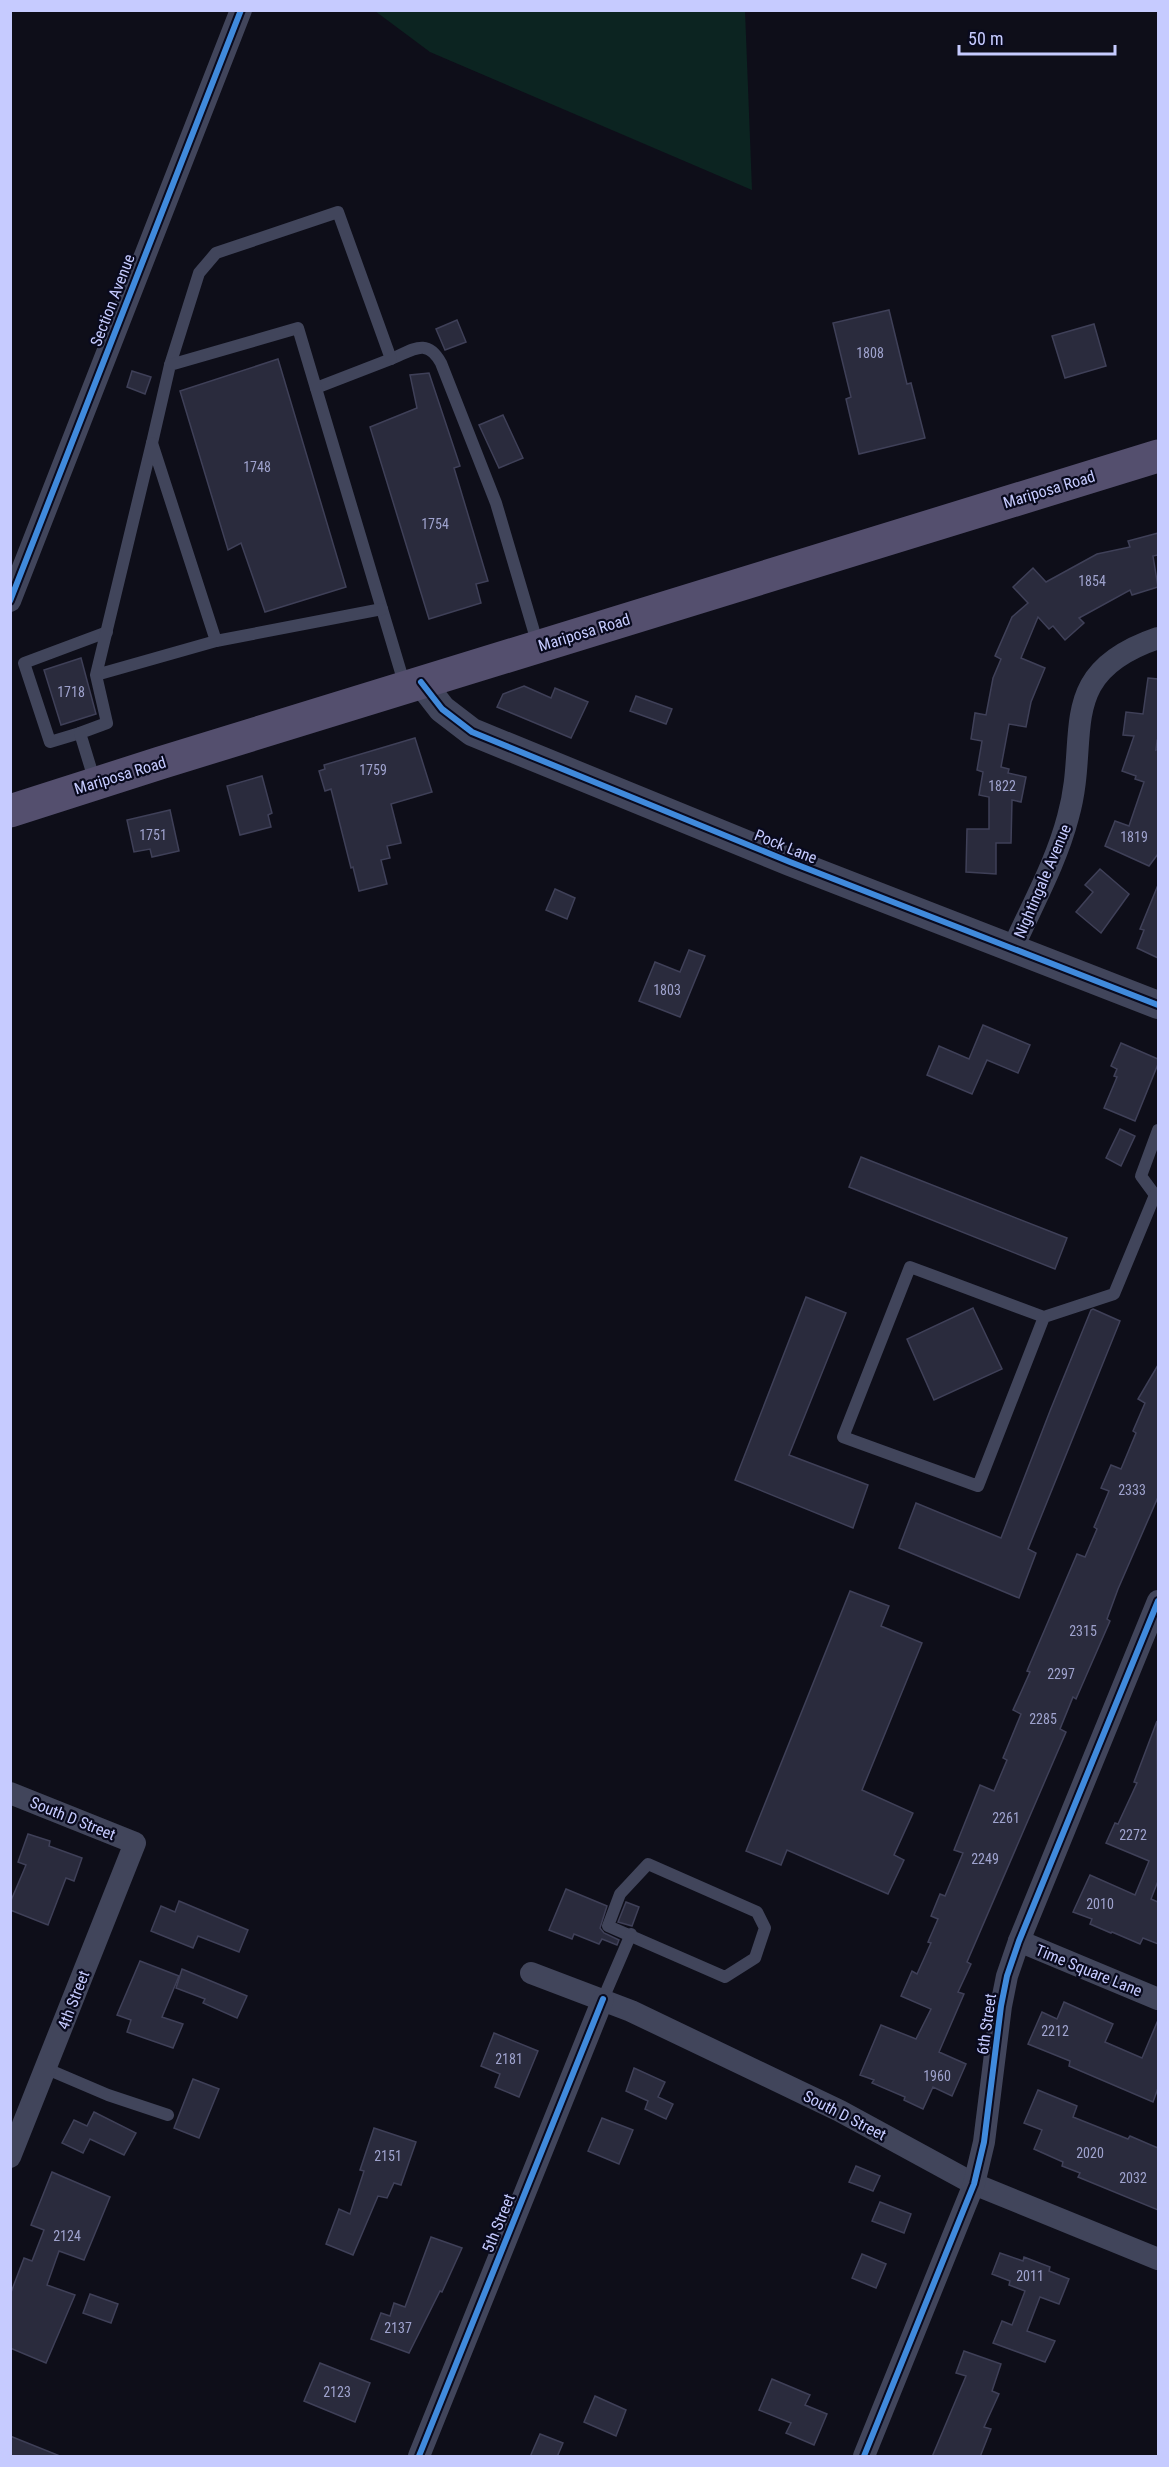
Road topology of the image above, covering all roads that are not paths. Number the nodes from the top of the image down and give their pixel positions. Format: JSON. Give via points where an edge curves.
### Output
{"nodes":[{"id":1,"x":241,"y":10,"type":"edge"},
{"id":2,"x":391,"y":359,"type":"junction"},
{"id":3,"x":170,"y":365,"type":"junction"},
{"id":4,"x":316,"y":388,"type":"junction"},
{"id":5,"x":152,"y":443,"type":"junction"},
{"id":6,"x":1158,"y":456,"type":"edge"},
{"id":7,"x":10,"y":601,"type":"edge"},
{"id":8,"x":382,"y":609,"type":"junction"},
{"id":9,"x":106,"y":632,"type":"junction"},
{"id":10,"x":1158,"y":638,"type":"edge"},
{"id":11,"x":216,"y":641,"type":"junction"},
{"id":12,"x":538,"y":646,"type":"junction"},
{"id":13,"x":96,"y":675,"type":"junction"},
{"id":14,"x":413,"y":685,"type":"junction"},
{"id":15,"x":80,"y":733,"type":"junction"},
{"id":16,"x":95,"y":783,"type":"junction"},
{"id":17,"x":10,"y":811,"type":"edge"},
{"id":18,"x":1013,"y":948,"type":"junction"},
{"id":19,"x":1158,"y":1005,"type":"edge"},
{"id":20,"x":1158,"y":1130,"type":"edge"},
{"id":21,"x":1155,"y":1149,"type":"edge"},
{"id":22,"x":1156,"y":1195,"type":"edge"},
{"id":23,"x":1044,"y":1317,"type":"junction"},
{"id":24,"x":1158,"y":1601,"type":"edge"},
{"id":25,"x":10,"y":1793,"type":"edge"},
{"id":26,"x":135,"y":1843,"type":"joint"},
{"id":27,"x":631,"y":1935,"type":"junction"},
{"id":28,"x":1019,"y":1941,"type":"junction"},
{"id":29,"x":531,"y":1973,"type":"dead end"},
{"id":30,"x":603,"y":1999,"type":"junction"},
{"id":31,"x":1158,"y":1999,"type":"edge"},
{"id":32,"x":46,"y":2069,"type":"junction"},
{"id":33,"x":168,"y":2115,"type":"dead end"},
{"id":34,"x":10,"y":2157,"type":"edge"},
{"id":35,"x":974,"y":2184,"type":"junction"},
{"id":36,"x":1158,"y":2259,"type":"edge"},
{"id":37,"x":419,"y":2457,"type":"edge"},
{"id":38,"x":864,"y":2457,"type":"edge"}],
"edges":[{"from":1,"to":7,"type":"street","name":"Section Avenue"},
{"from":2,"to":3,"type":"lane","via":[[338,212],[216,253],[199,273]]},
{"from":2,"to":4,"type":"lane"},
{"from":2,"to":12,"type":"lane","via":[[423,347],[430,348],[441,363],[496,503]]},
{"from":3,"to":4,"type":"lane","via":[[298,328]]},
{"from":3,"to":5,"type":"lane"},
{"from":4,"to":8,"type":"lane"},
{"from":5,"to":9,"type":"lane"},
{"from":5,"to":11,"type":"lane"},
{"from":6,"to":12,"type":"main road","name":"Mariposa Road"},
{"from":8,"to":11,"type":"lane"},
{"from":8,"to":14,"type":"lane"},
{"from":9,"to":13,"type":"lane"},
{"from":9,"to":15,"type":"lane","via":[[24,663],[50,742]]},
{"from":10,"to":18,"type":"street","name":"Nightingale Avenue","via":[[1119,655],[1088,691],[1077,728],[1069,816],[1055,857]]},
{"from":11,"to":13,"type":"lane"},
{"from":12,"to":14,"type":"main road","name":"Mariposa Road"},
{"from":13,"to":15,"type":"lane","via":[[107,723]]},
{"from":14,"to":16,"type":"main road","name":"Mariposa Road"},
{"from":14,"to":18,"type":"street","name":"Pock Lane","via":[[472,732]]},
{"from":15,"to":16,"type":"lane"},
{"from":16,"to":17,"type":"main road","name":"Mariposa Road"},
{"from":18,"to":19,"type":"street","name":"Pock Lane"},
{"from":20,"to":21,"type":"lane"},
{"from":21,"to":22,"type":"lane","via":[[1141,1176]]},
{"from":22,"to":23,"type":"lane","via":[[1114,1294]]},
{"from":23,"to":23,"type":"lane","via":[[910,1267],[843,1437],[978,1486]]},
{"from":24,"to":28,"type":"street","name":"6th Street"},
{"from":25,"to":26,"type":"street","name":"South D Street"},
{"from":26,"to":32,"type":"street","name":"4th Street"},
{"from":27,"to":27,"type":"lane","via":[[725,1977],[755,1958],[765,1928],[757,1912],[648,1864],[620,1894],[608,1926]]},
{"from":27,"to":30,"type":"lane"},
{"from":28,"to":31,"type":"street","name":"Time Square Lane"},
{"from":28,"to":35,"type":"street","name":"6th Street","via":[[1003,1996],[984,2142]]},
{"from":29,"to":30,"type":"street","name":"South D Street"},
{"from":30,"to":35,"type":"street","name":"South D Street","via":[[840,2111]]},
{"from":30,"to":37,"type":"street","name":"5th Street"},
{"from":32,"to":33,"type":"lane"},
{"from":32,"to":34,"type":"street","name":"4th Street"},
{"from":35,"to":36,"type":"street","name":"South D Street"},
{"from":35,"to":38,"type":"street","name":"6th Street"}]}
